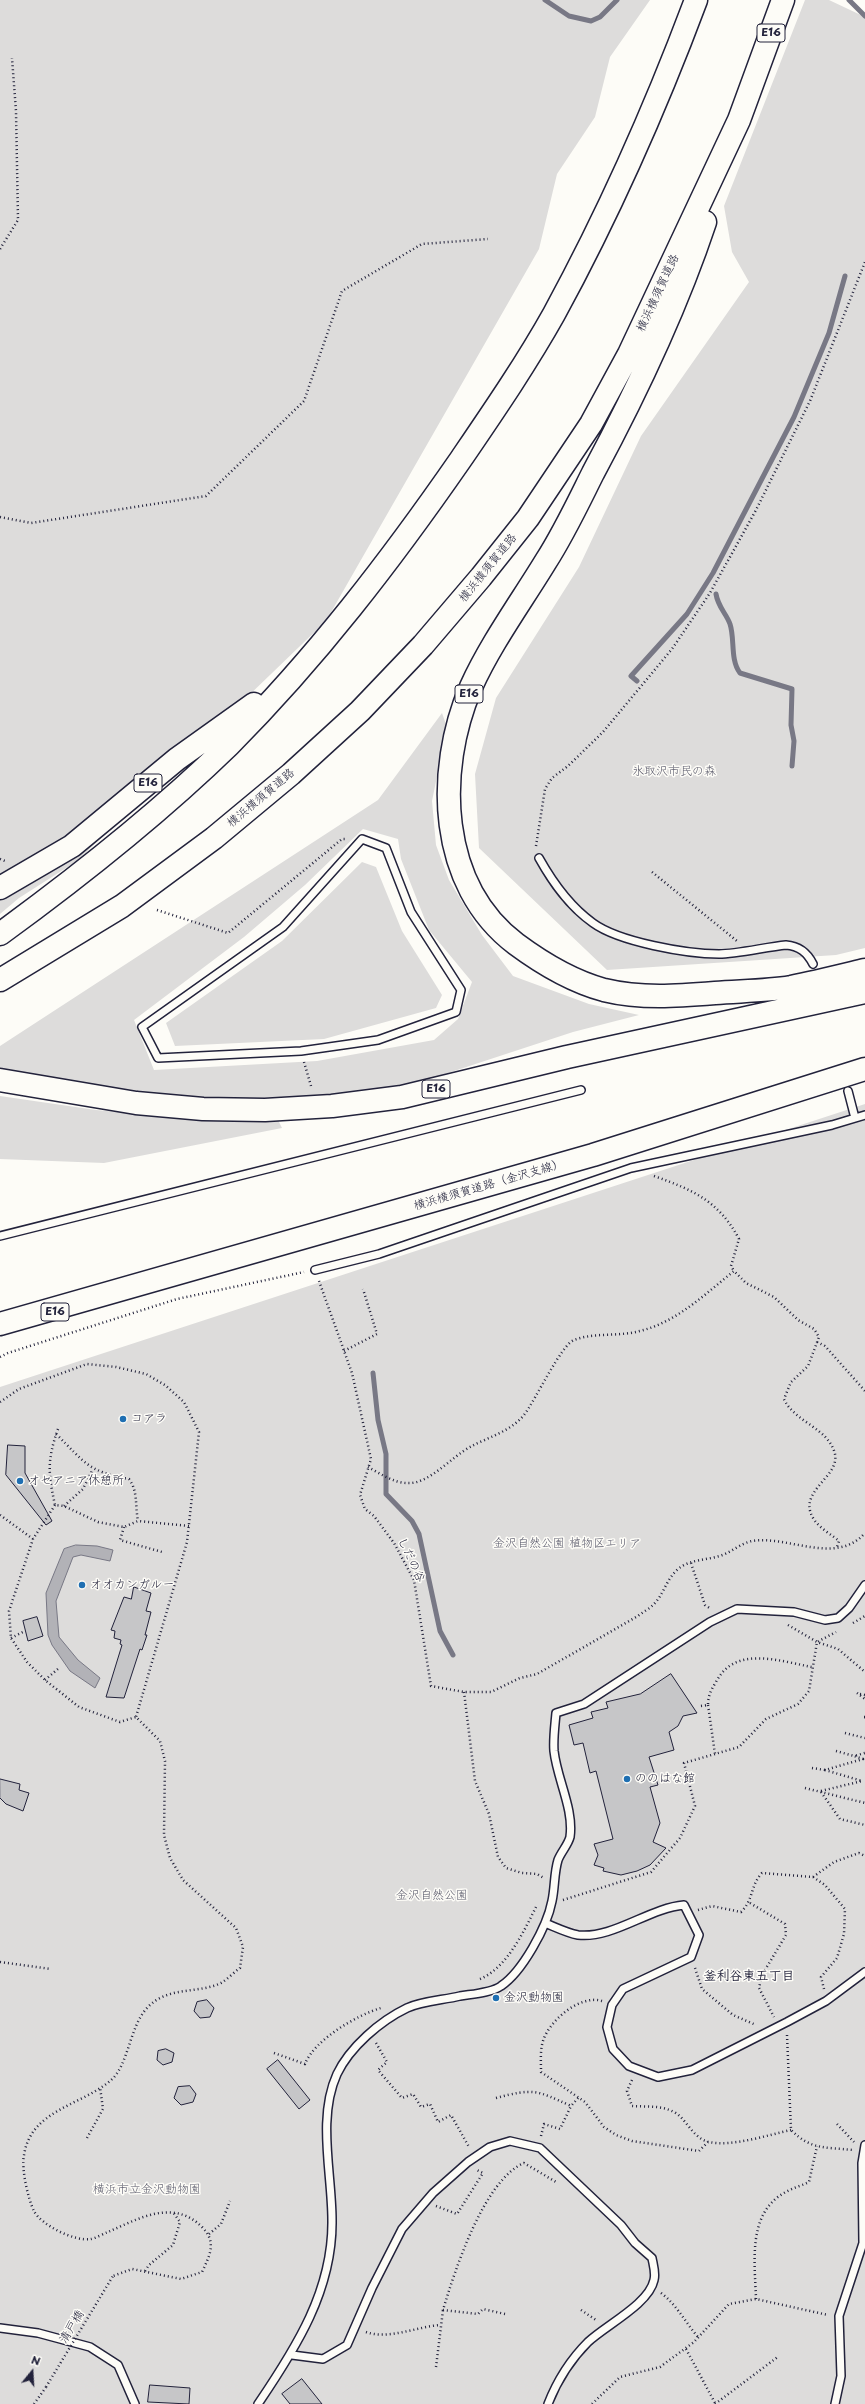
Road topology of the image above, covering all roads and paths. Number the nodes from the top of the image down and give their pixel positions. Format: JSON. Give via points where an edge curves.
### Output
{"nodes":[{"id":1,"x":696,"y":0,"type":"edge"},
{"id":2,"x":783,"y":0,"type":"edge"},
{"id":3,"x":12,"y":58,"type":"dead end"},
{"id":4,"x":739,"y":120,"type":"junction"},
{"id":5,"x":488,"y":239,"type":"dead end"},
{"id":6,"x":0,"y":249,"type":"edge"},
{"id":7,"x":865,"y":262,"type":"edge"},
{"id":8,"x":0,"y":517,"type":"edge"},
{"id":9,"x":294,"y":675,"type":"junction"},
{"id":10,"x":362,"y":839,"type":"junction"},
{"id":11,"x":539,"y":858,"type":"joint"},
{"id":12,"x":0,"y":859,"type":"edge"},
{"id":13,"x":5,"y":861,"type":"dead end"},
{"id":14,"x":652,"y":872,"type":"dead end"},
{"id":15,"x":0,"y":888,"type":"edge"},
{"id":16,"x":157,"y":910,"type":"dead end"},
{"id":17,"x":0,"y":934,"type":"edge"},
{"id":18,"x":748,"y":949,"type":"junction"},
{"id":19,"x":813,"y":964,"type":"dead end"},
{"id":20,"x":865,"y":970,"type":"edge"},
{"id":21,"x":0,"y":980,"type":"edge"},
{"id":22,"x":865,"y":992,"type":"edge"},
{"id":23,"x":301,"y":1051,"type":"junction"},
{"id":24,"x":865,"y":1069,"type":"edge"},
{"id":25,"x":0,"y":1080,"type":"edge"},
{"id":26,"x":312,"y":1086,"type":"dead end"},
{"id":27,"x":581,"y":1090,"type":"dead end"},
{"id":28,"x":848,"y":1091,"type":"dead end"},
{"id":29,"x":865,"y":1115,"type":"edge"},
{"id":30,"x":855,"y":1118,"type":"junction"},
{"id":31,"x":631,"y":1168,"type":"junction"},
{"id":32,"x":0,"y":1236,"type":"edge"},
{"id":33,"x":315,"y":1270,"type":"junction"},
{"id":34,"x":734,"y":1271,"type":"junction"},
{"id":35,"x":362,"y":1289,"type":"dead end"},
{"id":36,"x":111,"y":1293,"type":"junction"},
{"id":37,"x":0,"y":1324,"type":"edge"},
{"id":38,"x":0,"y":1331,"type":"edge"},
{"id":39,"x":817,"y":1342,"type":"junction"},
{"id":40,"x":344,"y":1351,"type":"junction"},
{"id":41,"x":0,"y":1357,"type":"edge"},
{"id":42,"x":865,"y":1391,"type":"edge"},
{"id":43,"x":0,"y":1402,"type":"edge"},
{"id":44,"x":58,"y":1429,"type":"dead end"},
{"id":45,"x":56,"y":1434,"type":"junction"},
{"id":46,"x":368,"y":1467,"type":"junction"},
{"id":47,"x":93,"y":1469,"type":"junction"},
{"id":48,"x":55,"y":1505,"type":"junction"},
{"id":49,"x":64,"y":1506,"type":"junction"},
{"id":50,"x":0,"y":1516,"type":"edge"},
{"id":51,"x":138,"y":1521,"type":"junction"},
{"id":52,"x":189,"y":1526,"type":"junction"},
{"id":53,"x":124,"y":1527,"type":"junction"},
{"id":54,"x":865,"y":1533,"type":"edge"},
{"id":55,"x":33,"y":1540,"type":"junction"},
{"id":56,"x":837,"y":1548,"type":"junction"},
{"id":57,"x":162,"y":1552,"type":"dead end"},
{"id":58,"x":691,"y":1563,"type":"junction"},
{"id":59,"x":865,"y":1585,"type":"edge"},
{"id":60,"x":762,"y":1612,"type":"junction"},
{"id":61,"x":724,"y":1616,"type":"junction"},
{"id":62,"x":865,"y":1616,"type":"edge"},
{"id":63,"x":851,"y":1624,"type":"dead end"},
{"id":64,"x":25,"y":1631,"type":"dead end"},
{"id":65,"x":838,"y":1631,"type":"dead end"},
{"id":66,"x":11,"y":1638,"type":"junction"},
{"id":67,"x":817,"y":1642,"type":"junction"},
{"id":68,"x":812,"y":1667,"type":"junction"},
{"id":69,"x":859,"y":1667,"type":"junction"},
{"id":70,"x":59,"y":1668,"type":"dead end"},
{"id":71,"x":865,"y":1668,"type":"edge"},
{"id":72,"x":865,"y":1672,"type":"edge"},
{"id":73,"x":45,"y":1680,"type":"junction"},
{"id":74,"x":464,"y":1692,"type":"junction"},
{"id":75,"x":865,"y":1695,"type":"edge"},
{"id":76,"x":865,"y":1699,"type":"edge"},
{"id":77,"x":708,"y":1705,"type":"junction"},
{"id":78,"x":701,"y":1706,"type":"dead end"},
{"id":79,"x":136,"y":1717,"type":"junction"},
{"id":80,"x":845,"y":1733,"type":"dead end"},
{"id":81,"x":865,"y":1738,"type":"edge"},
{"id":82,"x":836,"y":1751,"type":"dead end"},
{"id":83,"x":865,"y":1753,"type":"edge"},
{"id":84,"x":715,"y":1754,"type":"junction"},
{"id":85,"x":854,"y":1756,"type":"junction"},
{"id":86,"x":864,"y":1759,"type":"edge"},
{"id":87,"x":812,"y":1768,"type":"dead end"},
{"id":88,"x":826,"y":1770,"type":"junction"},
{"id":89,"x":864,"y":1781,"type":"edge"},
{"id":90,"x":805,"y":1788,"type":"dead end"},
{"id":91,"x":821,"y":1791,"type":"junction"},
{"id":92,"x":865,"y":1803,"type":"edge"},
{"id":93,"x":865,"y":1825,"type":"edge"},
{"id":94,"x":865,"y":1856,"type":"edge"},
{"id":95,"x":813,"y":1877,"type":"junction"},
{"id":96,"x":553,"y":1884,"type":"junction"},
{"id":97,"x":552,"y":1900,"type":"junction"},
{"id":98,"x":750,"y":1903,"type":"junction"},
{"id":99,"x":688,"y":1912,"type":"junction"},
{"id":100,"x":545,"y":1923,"type":"junction"},
{"id":101,"x":691,"y":1957,"type":"junction"},
{"id":102,"x":0,"y":1962,"type":"edge"},
{"id":103,"x":51,"y":1969,"type":"dead end"},
{"id":104,"x":865,"y":1972,"type":"edge"},
{"id":105,"x":475,"y":1981,"type":"dead end"},
{"id":106,"x":826,"y":2000,"type":"junction"},
{"id":107,"x":612,"y":2004,"type":"junction"},
{"id":108,"x":387,"y":2006,"type":"dead end"},
{"id":109,"x":787,"y":2022,"type":"junction"},
{"id":110,"x":779,"y":2026,"type":"junction"},
{"id":111,"x":768,"y":2033,"type":"junction"},
{"id":112,"x":370,"y":2034,"type":"junction"},
{"id":113,"x":274,"y":2053,"type":"dead end"},
{"id":114,"x":637,"y":2069,"type":"junction"},
{"id":115,"x":100,"y":2086,"type":"junction"},
{"id":116,"x":579,"y":2097,"type":"junction"},
{"id":117,"x":496,"y":2098,"type":"dead end"},
{"id":118,"x":571,"y":2106,"type":"junction"},
{"id":119,"x":544,"y":2124,"type":"dead end"},
{"id":120,"x":837,"y":2124,"type":"dead end"},
{"id":121,"x":791,"y":2130,"type":"junction"},
{"id":122,"x":87,"y":2138,"type":"dead end"},
{"id":123,"x":708,"y":2142,"type":"junction"},
{"id":124,"x":817,"y":2146,"type":"junction"},
{"id":125,"x":864,"y":2148,"type":"edge"},
{"id":126,"x":475,"y":2157,"type":"junction"},
{"id":127,"x":578,"y":2184,"type":"junction"},
{"id":128,"x":230,"y":2201,"type":"dead end"},
{"id":129,"x":173,"y":2211,"type":"junction"},
{"id":130,"x":430,"y":2211,"type":"dead end"},
{"id":131,"x":209,"y":2234,"type":"junction"},
{"id":132,"x":145,"y":2271,"type":"junction"},
{"id":133,"x":652,"y":2285,"type":"junction"},
{"id":134,"x":756,"y":2299,"type":"junction"},
{"id":135,"x":443,"y":2310,"type":"junction"},
{"id":136,"x":581,"y":2310,"type":"dead end"},
{"id":137,"x":504,"y":2314,"type":"dead end"},
{"id":138,"x":839,"y":2316,"type":"junction"},
{"id":139,"x":357,"y":2325,"type":"junction"},
{"id":140,"x":440,"y":2326,"type":"junction"},
{"id":141,"x":368,"y":2327,"type":"dead end"},
{"id":142,"x":606,"y":2327,"type":"junction"},
{"id":143,"x":0,"y":2328,"type":"edge"},
{"id":144,"x":366,"y":2332,"type":"junction"},
{"id":145,"x":698,"y":2337,"type":"junction"},
{"id":146,"x":686,"y":2349,"type":"junction"},
{"id":147,"x":292,"y":2354,"type":"junction"},
{"id":148,"x":779,"y":2356,"type":"dead end"},
{"id":149,"x":436,"y":2367,"type":"dead end"},
{"id":150,"x":34,"y":2404,"type":"edge"},
{"id":151,"x":135,"y":2404,"type":"edge"},
{"id":152,"x":258,"y":2404,"type":"edge"},
{"id":153,"x":548,"y":2404,"type":"edge"},
{"id":154,"x":592,"y":2404,"type":"edge"},
{"id":155,"x":715,"y":2404,"type":"edge"},
{"id":156,"x":835,"y":2404,"type":"edge"}],
"edges":[{"from":1,"to":9,"type":"highway","number":"E16","via":[[631,156],[553,315],[488,419],[418,522],[351,609]]},
{"from":2,"to":4,"type":"highway","name":"横浜横須賀道路","number":"E16"},
{"from":3,"to":6,"type":"path","via":[[16,111],[18,220]]},
{"from":4,"to":20,"type":"highway","number":"E16","via":[[694,254],[650,360],[549,557],[501,633],[471,688],[450,762],[448,816],[467,885],[483,909],[508,938],[542,963],[577,981],[604,990],[637,996],[676,996],[788,987]]},
{"from":4,"to":21,"type":"highway","name":"横浜横須賀道路","number":"E16","via":[[655,301],[591,424],[528,518],[423,645],[360,711],[214,838],[122,906]]},
{"from":5,"to":8,"type":"path","via":[[422,244],[342,291],[304,401],[206,496],[31,523]]},
{"from":7,"to":11,"type":"path","via":[[810,401],[756,510],[710,593],[672,649],[603,732],[552,778],[545,788],[535,849]]},
{"from":9,"to":15,"type":"highway","number":"E16","via":[[177,759],[72,846]]},
{"from":9,"to":17,"type":"highway","number":"E16","via":[[229,744],[161,808],[88,870]]},
{"from":10,"to":16,"type":"path","via":[[342,839],[228,933]]},
{"from":10,"to":23,"type":"lane","via":[[386,848],[411,912],[461,990],[456,1012],[378,1040]]},
{"from":10,"to":23,"type":"lane","via":[[283,927],[142,1027],[158,1058]]},
{"from":11,"to":18,"type":"lane","via":[[553,884],[574,908],[603,929],[652,945],[686,951],[720,954]]},
{"from":12,"to":13,"type":"path"},
{"from":14,"to":18,"type":"path"},
{"from":18,"to":19,"type":"lane","via":[[786,944],[795,946],[809,955]]},
{"from":22,"to":25,"type":"highway","number":"E16","via":[[567,1057],[402,1097],[332,1106],[265,1110],[203,1109],[136,1103]]},
{"from":23,"to":26,"type":"path"},
{"from":24,"to":36,"type":"highway","name":"横浜横須賀道路（金沢支線）","number":"E16","via":[[593,1155]]},
{"from":27,"to":32,"type":"lane"},
{"from":28,"to":30,"type":"lane"},
{"from":29,"to":30,"type":"lane"},
{"from":30,"to":31,"type":"lane"},
{"from":31,"to":33,"type":"lane","via":[[379,1254]]},
{"from":31,"to":34,"type":"path","via":[[675,1184],[706,1199],[722,1214],[739,1239],[731,1266]]},
{"from":33,"to":40,"type":"path","name":"しだの谷"},
{"from":33,"to":41,"type":"path","via":[[177,1299]]},
{"from":34,"to":39,"type":"path","via":[[746,1283],[774,1297],[798,1320],[814,1329],[818,1337]]},
{"from":34,"to":46,"type":"path","via":[[681,1314],[640,1332],[596,1335],[573,1340],[556,1362],[523,1416],[493,1437],[471,1446],[426,1478],[408,1484]]},
{"from":35,"to":40,"type":"path","via":[[377,1334]]},
{"from":36,"to":37,"type":"highway","number":"E16"},
{"from":36,"to":38,"type":"highway","number":"E16"},
{"from":39,"to":42,"type":"path","via":[[825,1346]]},
{"from":39,"to":56,"type":"path","via":[[808,1366],[791,1382],[784,1399],[788,1409],[832,1443],[835,1460],[830,1471],[813,1492],[809,1511],[816,1522],[839,1541]]},
{"from":40,"to":46,"type":"path","name":"しだの谷","via":[[352,1373],[371,1459]]},
{"from":43,"to":52,"type":"path","via":[[19,1389],[87,1364],[146,1374],[165,1385],[184,1402],[199,1432]]},
{"from":44,"to":45,"type":"path"},
{"from":45,"to":47,"type":"path"},
{"from":45,"to":48,"type":"path","via":[[51,1449],[48,1477]]},
{"from":46,"to":74,"type":"path","name":"しだの谷","via":[[360,1495],[365,1509],[374,1516],[394,1542],[414,1580],[431,1686]]},
{"from":47,"to":49,"type":"path","via":[[83,1489]]},
{"from":47,"to":51,"type":"path","via":[[129,1479],[135,1487]]},
{"from":48,"to":49,"type":"path"},
{"from":48,"to":55,"type":"path"},
{"from":49,"to":53,"type":"path","via":[[98,1522]]},
{"from":50,"to":55,"type":"path"},
{"from":51,"to":52,"type":"path"},
{"from":51,"to":53,"type":"path"},
{"from":52,"to":79,"type":"path","via":[[188,1542]]},
{"from":53,"to":57,"type":"path","via":[[120,1540]]},
{"from":54,"to":56,"type":"path","via":[[859,1540]]},
{"from":55,"to":66,"type":"path","via":[[9,1611]]},
{"from":56,"to":58,"type":"path","via":[[819,1549],[800,1544],[752,1541],[724,1555]]},
{"from":58,"to":61,"type":"path","via":[[705,1605]]},
{"from":58,"to":74,"type":"path","via":[[678,1569],[669,1578],[654,1605],[537,1674],[520,1678],[491,1692]]},
{"from":59,"to":60,"type":"lane","via":[[849,1608],[838,1618],[825,1620],[794,1612]]},
{"from":60,"to":61,"type":"lane","via":[[737,1610]]},
{"from":60,"to":67,"type":"path"},
{"from":61,"to":96,"type":"lane","via":[[710,1622],[584,1704],[556,1713],[554,1749],[570,1824],[570,1840],[559,1857]]},
{"from":62,"to":63,"type":"path"},
{"from":64,"to":66,"type":"path"},
{"from":65,"to":67,"type":"path"},
{"from":66,"to":73,"type":"path","via":[[27,1662]]},
{"from":67,"to":68,"type":"path"},
{"from":67,"to":69,"type":"path","via":[[838,1649]]},
{"from":68,"to":77,"type":"path","via":[[768,1659],[746,1658],[736,1661],[721,1672],[708,1698]]},
{"from":68,"to":84,"type":"path","via":[[809,1691],[798,1704],[766,1719],[739,1747]]},
{"from":69,"to":71,"type":"path"},
{"from":69,"to":72,"type":"path"},
{"from":70,"to":73,"type":"path"},
{"from":73,"to":79,"type":"path","via":[[78,1707],[120,1722]]},
{"from":74,"to":96,"type":"path","via":[[475,1781],[489,1814],[498,1857],[506,1868],[537,1874]]},
{"from":75,"to":76,"type":"path","via":[[857,1694]]},
{"from":77,"to":78,"type":"path"},
{"from":77,"to":84,"type":"path"},
{"from":79,"to":115,"type":"path","via":[[160,1741],[165,1761],[164,1835],[170,1858],[183,1880],[236,1928],[243,1948],[240,1968],[221,1983],[168,1994],[148,2006],[136,2026],[120,2065],[110,2081]]},
{"from":80,"to":81,"type":"path"},
{"from":82,"to":85,"type":"path"},
{"from":83,"to":85,"type":"path"},
{"from":84,"to":97,"type":"path","via":[[684,1763],[695,1806],[680,1838],[651,1872],[568,1900]]},
{"from":85,"to":86,"type":"path"},
{"from":86,"to":88,"type":"path"},
{"from":87,"to":88,"type":"path"},
{"from":88,"to":89,"type":"path"},
{"from":89,"to":91,"type":"path"},
{"from":90,"to":91,"type":"path"},
{"from":91,"to":92,"type":"path"},
{"from":91,"to":93,"type":"path","via":[[840,1819]]},
{"from":94,"to":95,"type":"path","via":[[858,1853],[834,1862]]},
{"from":95,"to":98,"type":"path","via":[[762,1873],[754,1882]]},
{"from":95,"to":106,"type":"path","via":[[825,1885],[845,1909],[844,1934],[837,1958],[821,1977]]},
{"from":96,"to":97,"type":"lane"},
{"from":97,"to":100,"type":"lane"},
{"from":97,"to":105,"type":"path","via":[[540,1900],[524,1932],[502,1963],[482,1979]]},
{"from":98,"to":99,"type":"path","via":[[741,1912],[712,1906]]},
{"from":98,"to":110,"type":"path","via":[[785,1924],[786,1935],[762,1975],[759,1988]]},
{"from":99,"to":100,"type":"lane","via":[[684,1905],[670,1906],[606,1932],[578,1935]]},
{"from":99,"to":101,"type":"lane","via":[[699,1935]]},
{"from":100,"to":112,"type":"lane","via":[[512,1977],[498,1988],[408,2008]]},
{"from":101,"to":107,"type":"lane","via":[[623,1989]]},
{"from":101,"to":111,"type":"path","via":[[702,1989],[733,2015]]},
{"from":102,"to":103,"type":"path"},
{"from":104,"to":106,"type":"lane"},
{"from":106,"to":109,"type":"lane"},
{"from":107,"to":114,"type":"lane","via":[[607,2027],[613,2050],[629,2066]]},
{"from":107,"to":116,"type":"path","via":[[595,1999],[578,2003],[550,2027],[543,2042],[541,2072]]},
{"from":108,"to":113,"type":"path","via":[[373,2010],[337,2030],[309,2054],[305,2064]]},
{"from":109,"to":110,"type":"lane"},
{"from":109,"to":121,"type":"path"},
{"from":110,"to":111,"type":"lane"},
{"from":111,"to":114,"type":"lane","via":[[692,2070],[658,2077]]},
{"from":112,"to":126,"type":"path","via":[[387,2062],[378,2070],[402,2098],[413,2094],[421,2107],[430,2104],[438,2122],[451,2115]]},
{"from":112,"to":147,"type":"lane","via":[[345,2059],[330,2094],[327,2123],[332,2222],[330,2252],[316,2307]]},
{"from":114,"to":123,"type":"path","via":[[627,2091],[632,2106],[663,2107],[676,2113],[692,2132]]},
{"from":115,"to":122,"type":"path","via":[[103,2109]]},
{"from":115,"to":129,"type":"path","via":[[51,2114],[32,2133],[23,2156],[27,2190],[34,2212],[54,2229],[73,2237],[91,2239],[152,2213]]},
{"from":116,"to":118,"type":"path"},
{"from":116,"to":123,"type":"path","via":[[604,2127],[627,2139],[699,2151]]},
{"from":117,"to":118,"type":"path","via":[[524,2090],[541,2092]]},
{"from":118,"to":119,"type":"path","via":[[560,2129]]},
{"from":120,"to":125,"type":"path"},
{"from":121,"to":123,"type":"path","via":[[739,2141]]},
{"from":121,"to":124,"type":"path","via":[[803,2142]]},
{"from":124,"to":125,"type":"path"},
{"from":124,"to":134,"type":"path","via":[[809,2182],[784,2193],[772,2203],[758,2225]]},
{"from":125,"to":138,"type":"lane","via":[[863,2243]]},
{"from":126,"to":127,"type":"lane","via":[[510,2141],[540,2148]]},
{"from":126,"to":130,"type":"path","via":[[477,2170],[483,2173],[457,2214],[436,2206]]},
{"from":126,"to":139,"type":"lane","via":[[433,2193],[402,2229],[372,2288]]},
{"from":127,"to":133,"type":"lane","via":[[652,2258]]},
{"from":127,"to":135,"type":"path","via":[[559,2184],[524,2163],[514,2168],[494,2191],[456,2264]]},
{"from":128,"to":131,"type":"path","via":[[221,2224]]},
{"from":129,"to":131,"type":"path","via":[[197,2222]]},
{"from":129,"to":132,"type":"path","via":[[180,2222],[173,2245]]},
{"from":131,"to":132,"type":"path","via":[[212,2250],[202,2272],[181,2279]]},
{"from":132,"to":150,"type":"path","name":"清戸橋","bridge":true,"via":[[132,2269],[113,2276]]},
{"from":133,"to":142,"type":"lane","via":[[643,2300]]},
{"from":133,"to":145,"type":"path","via":[[674,2303]]},
{"from":134,"to":138,"type":"path"},
{"from":134,"to":145,"type":"path","via":[[728,2304]]},
{"from":135,"to":137,"type":"path","via":[[478,2314],[483,2309]]},
{"from":135,"to":140,"type":"path"},
{"from":136,"to":142,"type":"path"},
{"from":138,"to":156,"type":"lane","via":[[841,2376]]},
{"from":139,"to":144,"type":"path"},
{"from":139,"to":147,"type":"lane","via":[[347,2345],[323,2359]]},
{"from":140,"to":144,"type":"path","via":[[420,2327],[377,2336]]},
{"from":140,"to":149,"type":"path"},
{"from":141,"to":144,"type":"path"},
{"from":142,"to":153,"type":"lane","via":[[566,2368]]},
{"from":143,"to":151,"type":"lane","via":[[38,2333],[90,2347],[118,2365]]},
{"from":145,"to":146,"type":"path"},
{"from":146,"to":154,"type":"path","via":[[660,2367],[620,2377]]},
{"from":146,"to":155,"type":"path"},
{"from":147,"to":152,"type":"lane"},
{"from":148,"to":155,"type":"path"}]}
